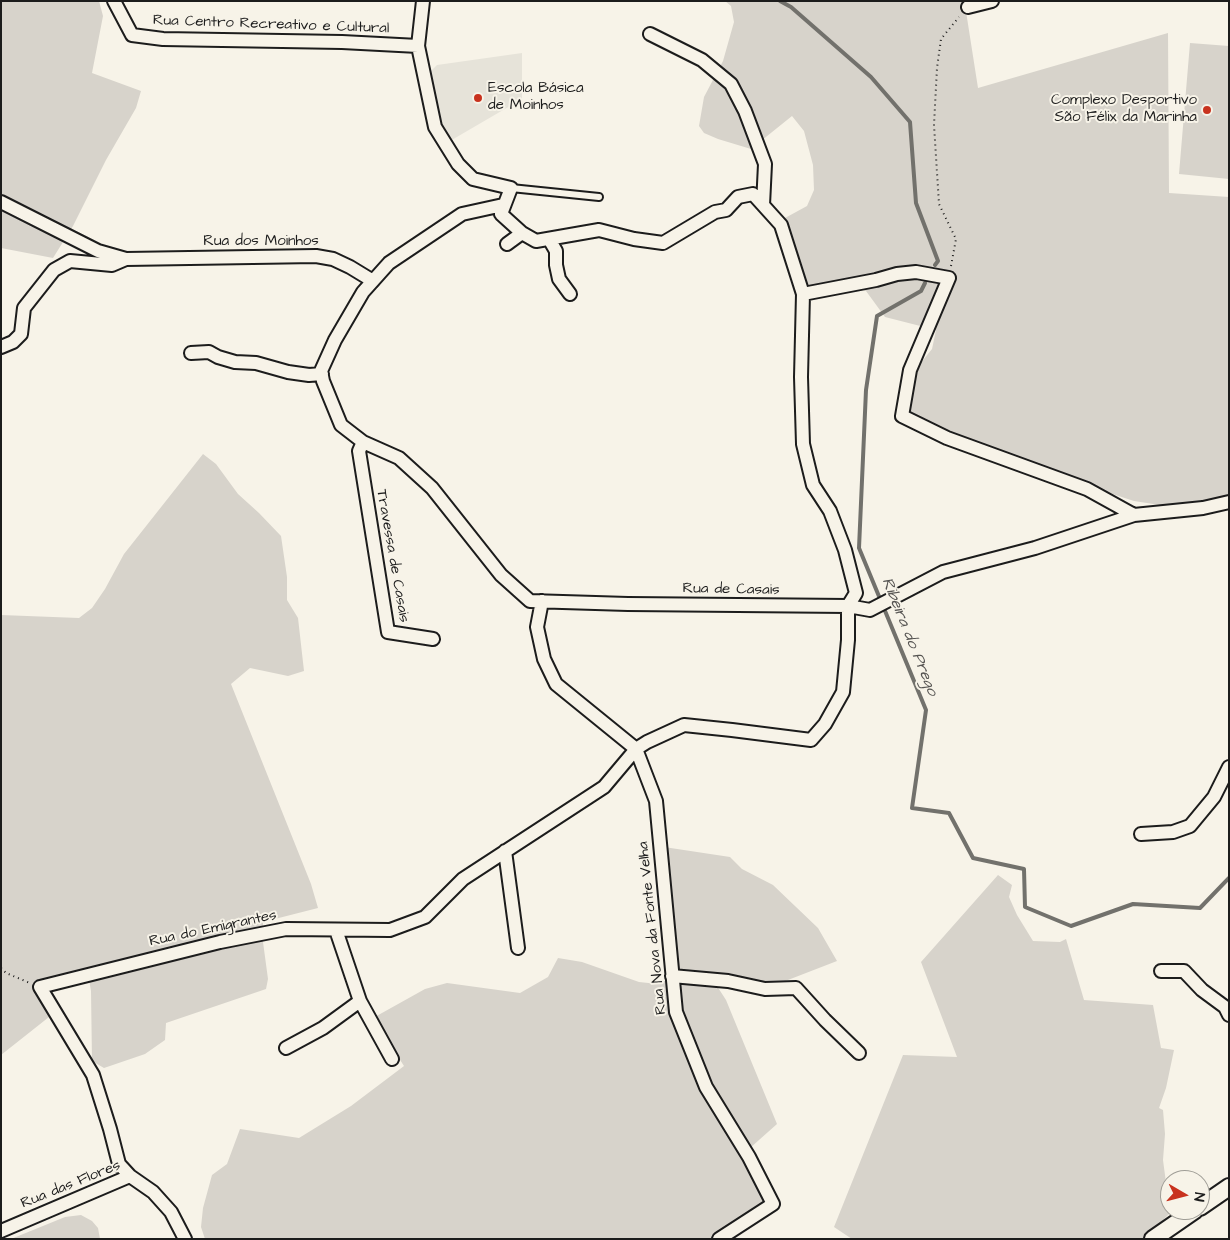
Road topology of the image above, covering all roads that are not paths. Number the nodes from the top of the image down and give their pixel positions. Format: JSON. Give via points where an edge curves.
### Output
{"nodes":[{"id":1,"x":114,"y":1,"type":"edge"},
{"id":2,"x":423,"y":1,"type":"edge"},
{"id":3,"x":992,"y":1,"type":"edge"},
{"id":4,"x":968,"y":7,"type":"road end"},
{"id":5,"x":650,"y":34,"type":"dead end"},
{"id":6,"x":418,"y":46,"type":"junction"},
{"id":7,"x":511,"y":188,"type":"junction"},
{"id":8,"x":599,"y":197,"type":"dead end"},
{"id":9,"x":1,"y":202,"type":"edge"},
{"id":10,"x":504,"y":204,"type":"junction"},
{"id":11,"x":763,"y":204,"type":"junction"},
{"id":12,"x":522,"y":233,"type":"junction"},
{"id":13,"x":549,"y":238,"type":"junction"},
{"id":14,"x":507,"y":244,"type":"dead end"},
{"id":15,"x":126,"y":260,"type":"junction"},
{"id":16,"x":373,"y":281,"type":"junction"},
{"id":17,"x":570,"y":294,"type":"dead end"},
{"id":18,"x":803,"y":294,"type":"junction"},
{"id":19,"x":1,"y":347,"type":"edge"},
{"id":20,"x":191,"y":353,"type":"dead end"},
{"id":21,"x":322,"y":374,"type":"junction"},
{"id":22,"x":363,"y":442,"type":"junction"},
{"id":23,"x":1229,"y":502,"type":"edge"},
{"id":24,"x":1134,"y":514,"type":"junction"},
{"id":25,"x":542,"y":601,"type":"junction"},
{"id":26,"x":848,"y":606,"type":"junction"},
{"id":27,"x":433,"y":639,"type":"dead end"},
{"id":28,"x":636,"y":749,"type":"junction"},
{"id":29,"x":1229,"y":767,"type":"edge"},
{"id":30,"x":1141,"y":834,"type":"dead end"},
{"id":31,"x":505,"y":851,"type":"junction"},
{"id":32,"x":336,"y":930,"type":"junction"},
{"id":33,"x":518,"y":948,"type":"dead end"},
{"id":34,"x":1161,"y":971,"type":"dead end"},
{"id":35,"x":672,"y":976,"type":"junction"},
{"id":36,"x":360,"y":1002,"type":"junction"},
{"id":37,"x":1229,"y":1015,"type":"edge"},
{"id":38,"x":286,"y":1048,"type":"dead end"},
{"id":39,"x":859,"y":1053,"type":"dead end"},
{"id":40,"x":392,"y":1058,"type":"dead end"},
{"id":41,"x":130,"y":1176,"type":"junction"},
{"id":42,"x":1229,"y":1187,"type":"edge"},
{"id":43,"x":1210,"y":1200,"type":"edge"},
{"id":44,"x":1181,"y":1220,"type":"edge"},
{"id":45,"x":1,"y":1231,"type":"edge"},
{"id":46,"x":185,"y":1239,"type":"edge"},
{"id":47,"x":719,"y":1239,"type":"edge"},
{"id":48,"x":1153,"y":1239,"type":"edge"}],
"edges":[{"from":1,"to":6,"type":"street","name":"Rua Centro Recreativo e Cultural","via":[[132,35],[163,39]]},
{"from":2,"to":6,"type":"street"},
{"from":3,"to":4,"type":"street"},
{"from":5,"to":11,"type":"street","via":[[702,60],[731,84],[765,164]]},
{"from":6,"to":7,"type":"street","via":[[435,127],[458,164],[473,180]]},
{"from":7,"to":8,"type":"lane"},
{"from":7,"to":10,"type":"street"},
{"from":9,"to":15,"type":"street","name":"Rua dos Moinhos","via":[[98,251]]},
{"from":10,"to":12,"type":"street","via":[[501,214]]},
{"from":10,"to":16,"type":"street","via":[[462,214],[389,263]]},
{"from":11,"to":13,"type":"street","via":[[753,194],[738,197],[726,210],[708,216],[663,244],[599,230]]},
{"from":11,"to":18,"type":"street","via":[[781,225]]},
{"from":12,"to":13,"type":"street","via":[[536,241]]},
{"from":12,"to":14,"type":"street"},
{"from":13,"to":17,"type":"street","via":[[556,251],[559,279]]},
{"from":15,"to":16,"type":"street","name":"Rua dos Moinhos","via":[[316,256],[350,266]]},
{"from":15,"to":19,"type":"street","via":[[112,264],[70,261],[54,270],[24,308],[21,334]]},
{"from":16,"to":21,"type":"street","via":[[335,340]]},
{"from":18,"to":24,"type":"street","via":[[897,274],[916,272],[949,278],[910,370],[902,416],[947,438],[1087,489]]},
{"from":18,"to":26,"type":"street","via":[[803,444],[813,485],[830,511],[845,550],[856,593]]},
{"from":20,"to":21,"type":"street","via":[[209,352],[235,362],[256,363],[309,375]]},
{"from":21,"to":22,"type":"street","name":"Rua de Casais","via":[[341,425]]},
{"from":22,"to":25,"type":"street","name":"Rua de Casais","via":[[399,458],[432,488],[502,574],[530,601]]},
{"from":22,"to":27,"type":"street","name":"Travessa de Casais","via":[[359,451],[388,632]]},
{"from":23,"to":24,"type":"street","name":"Rua de Casais","via":[[1203,508]]},
{"from":24,"to":26,"type":"street","name":"Rua de Casais","via":[[1035,548],[943,572],[874,609]]},
{"from":25,"to":26,"type":"street","name":"Rua de Casais"},
{"from":25,"to":28,"type":"street","via":[[537,627],[544,660],[556,684]]},
{"from":26,"to":28,"type":"street","via":[[843,692],[825,724],[811,740],[684,725]]},
{"from":28,"to":31,"type":"street","name":"Rua do Emigrantes","via":[[604,787]]},
{"from":28,"to":35,"type":"street","name":"Rua Nova da Fonte Velha","via":[[656,800]]},
{"from":29,"to":30,"type":"street","via":[[1214,797],[1190,826],[1173,832]]},
{"from":31,"to":32,"type":"street","name":"Rua do Emigrantes","via":[[463,879],[425,917],[390,930]]},
{"from":31,"to":33,"type":"street"},
{"from":32,"to":36,"type":"street"},
{"from":32,"to":41,"type":"street","name":"Rua do Emigrantes","via":[[286,929],[40,987],[93,1075],[119,1164]]},
{"from":34,"to":37,"type":"street","via":[[1184,971],[1225,1007]]},
{"from":35,"to":39,"type":"street","via":[[728,981],[765,989],[796,988]]},
{"from":35,"to":47,"type":"street","name":"Rua Nova da Fonte Velha","via":[[676,1012],[706,1087],[750,1156],[773,1204]]},
{"from":36,"to":38,"type":"street","via":[[323,1028]]},
{"from":36,"to":40,"type":"street"},
{"from":41,"to":45,"type":"street","name":"Rua das Flores"},
{"from":41,"to":46,"type":"street","name":"Rua das Flores","via":[[171,1212]]},
{"from":42,"to":43,"type":"street"},
{"from":44,"to":48,"type":"street"}]}
